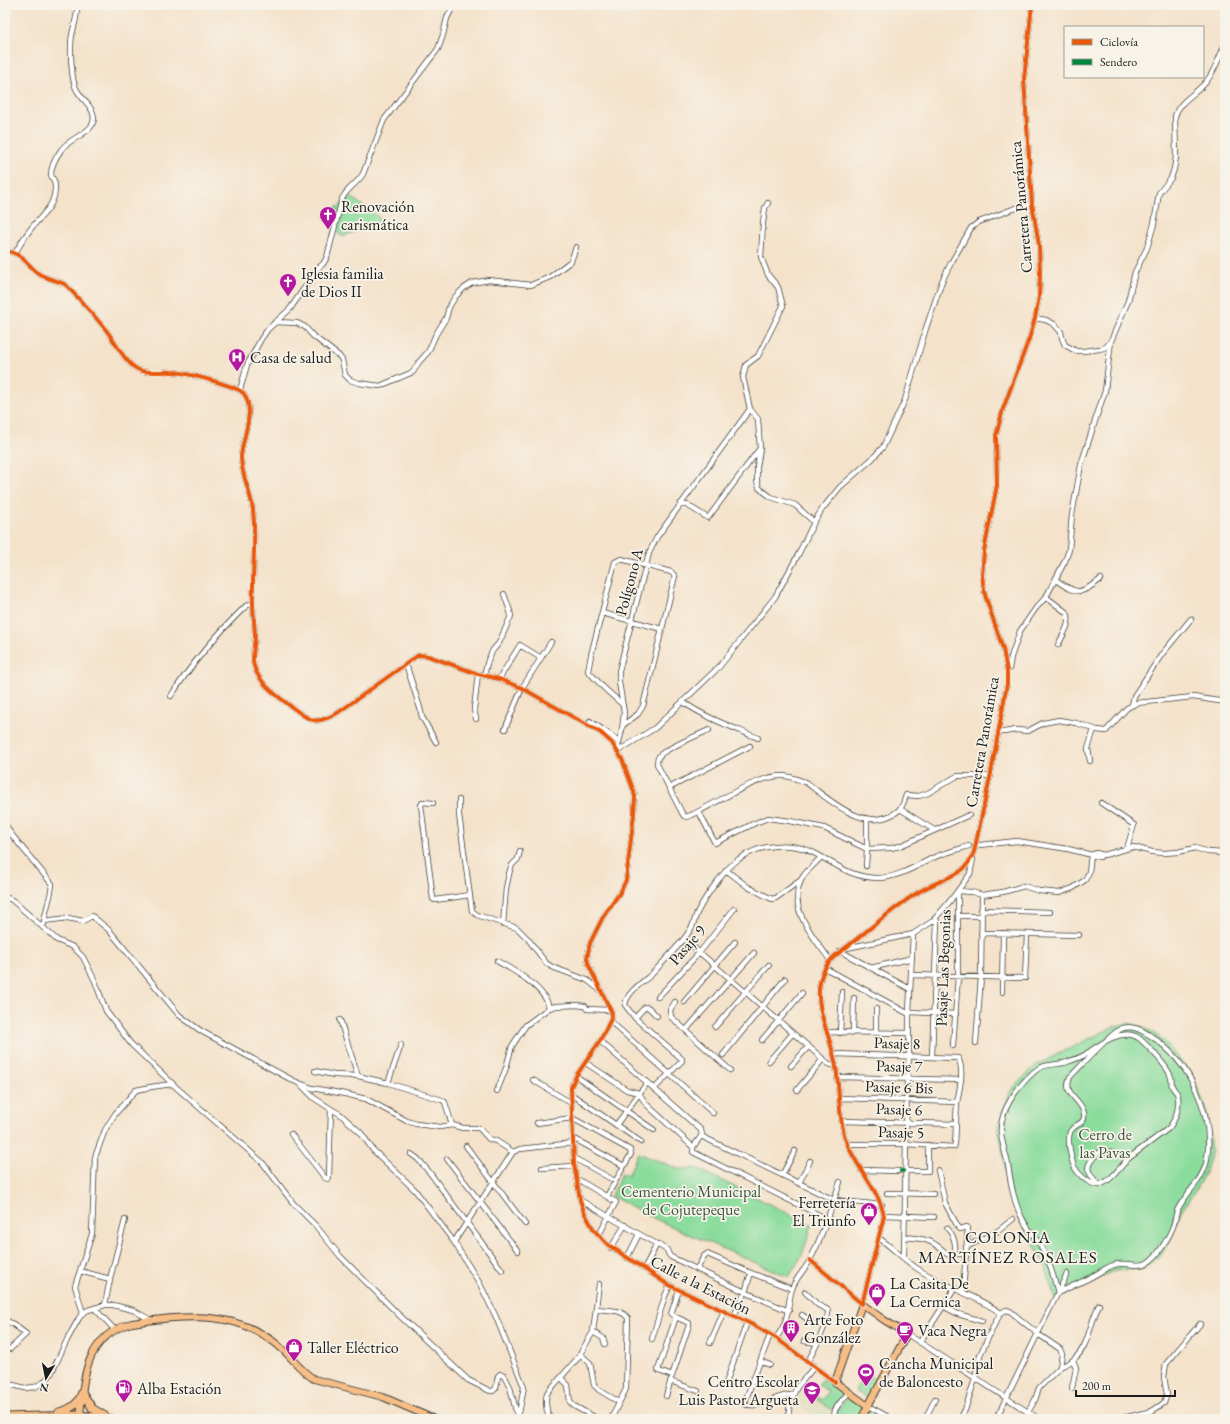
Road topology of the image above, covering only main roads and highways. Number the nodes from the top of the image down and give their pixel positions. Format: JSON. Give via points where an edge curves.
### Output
{"nodes":[{"id":1,"x":82,"y":1392,"type":"junction"},
{"id":2,"x":868,"y":1406,"type":"junction"},
{"id":3,"x":49,"y":1415,"type":"junction"},
{"id":4,"x":5,"y":1417,"type":"edge"},
{"id":5,"x":80,"y":1417,"type":"edge"},
{"id":6,"x":110,"y":1419,"type":"edge"},
{"id":7,"x":434,"y":1419,"type":"edge"},
{"id":8,"x":861,"y":1419,"type":"edge"}],
"edges":[{"from":1,"to":3,"type":"highway","via":[[80,1400],[72,1408]]},
{"from":1,"to":5,"type":"main road"},
{"from":1,"to":6,"type":"highway","via":[[92,1408]]},
{"from":1,"to":7,"type":"main road","via":[[91,1354],[104,1338],[115,1330],[128,1324],[151,1320],[205,1317],[225,1320],[263,1334],[274,1341],[314,1379],[383,1397]]},
{"from":2,"to":2,"type":"main road","via":[[907,1334],[862,1304],[835,1382]]},
{"from":2,"to":8,"type":"main road"},
{"from":3,"to":4,"type":"highway"},
{"from":3,"to":5,"type":"highway"},
{"from":5,"to":6,"type":"highway"}]}
